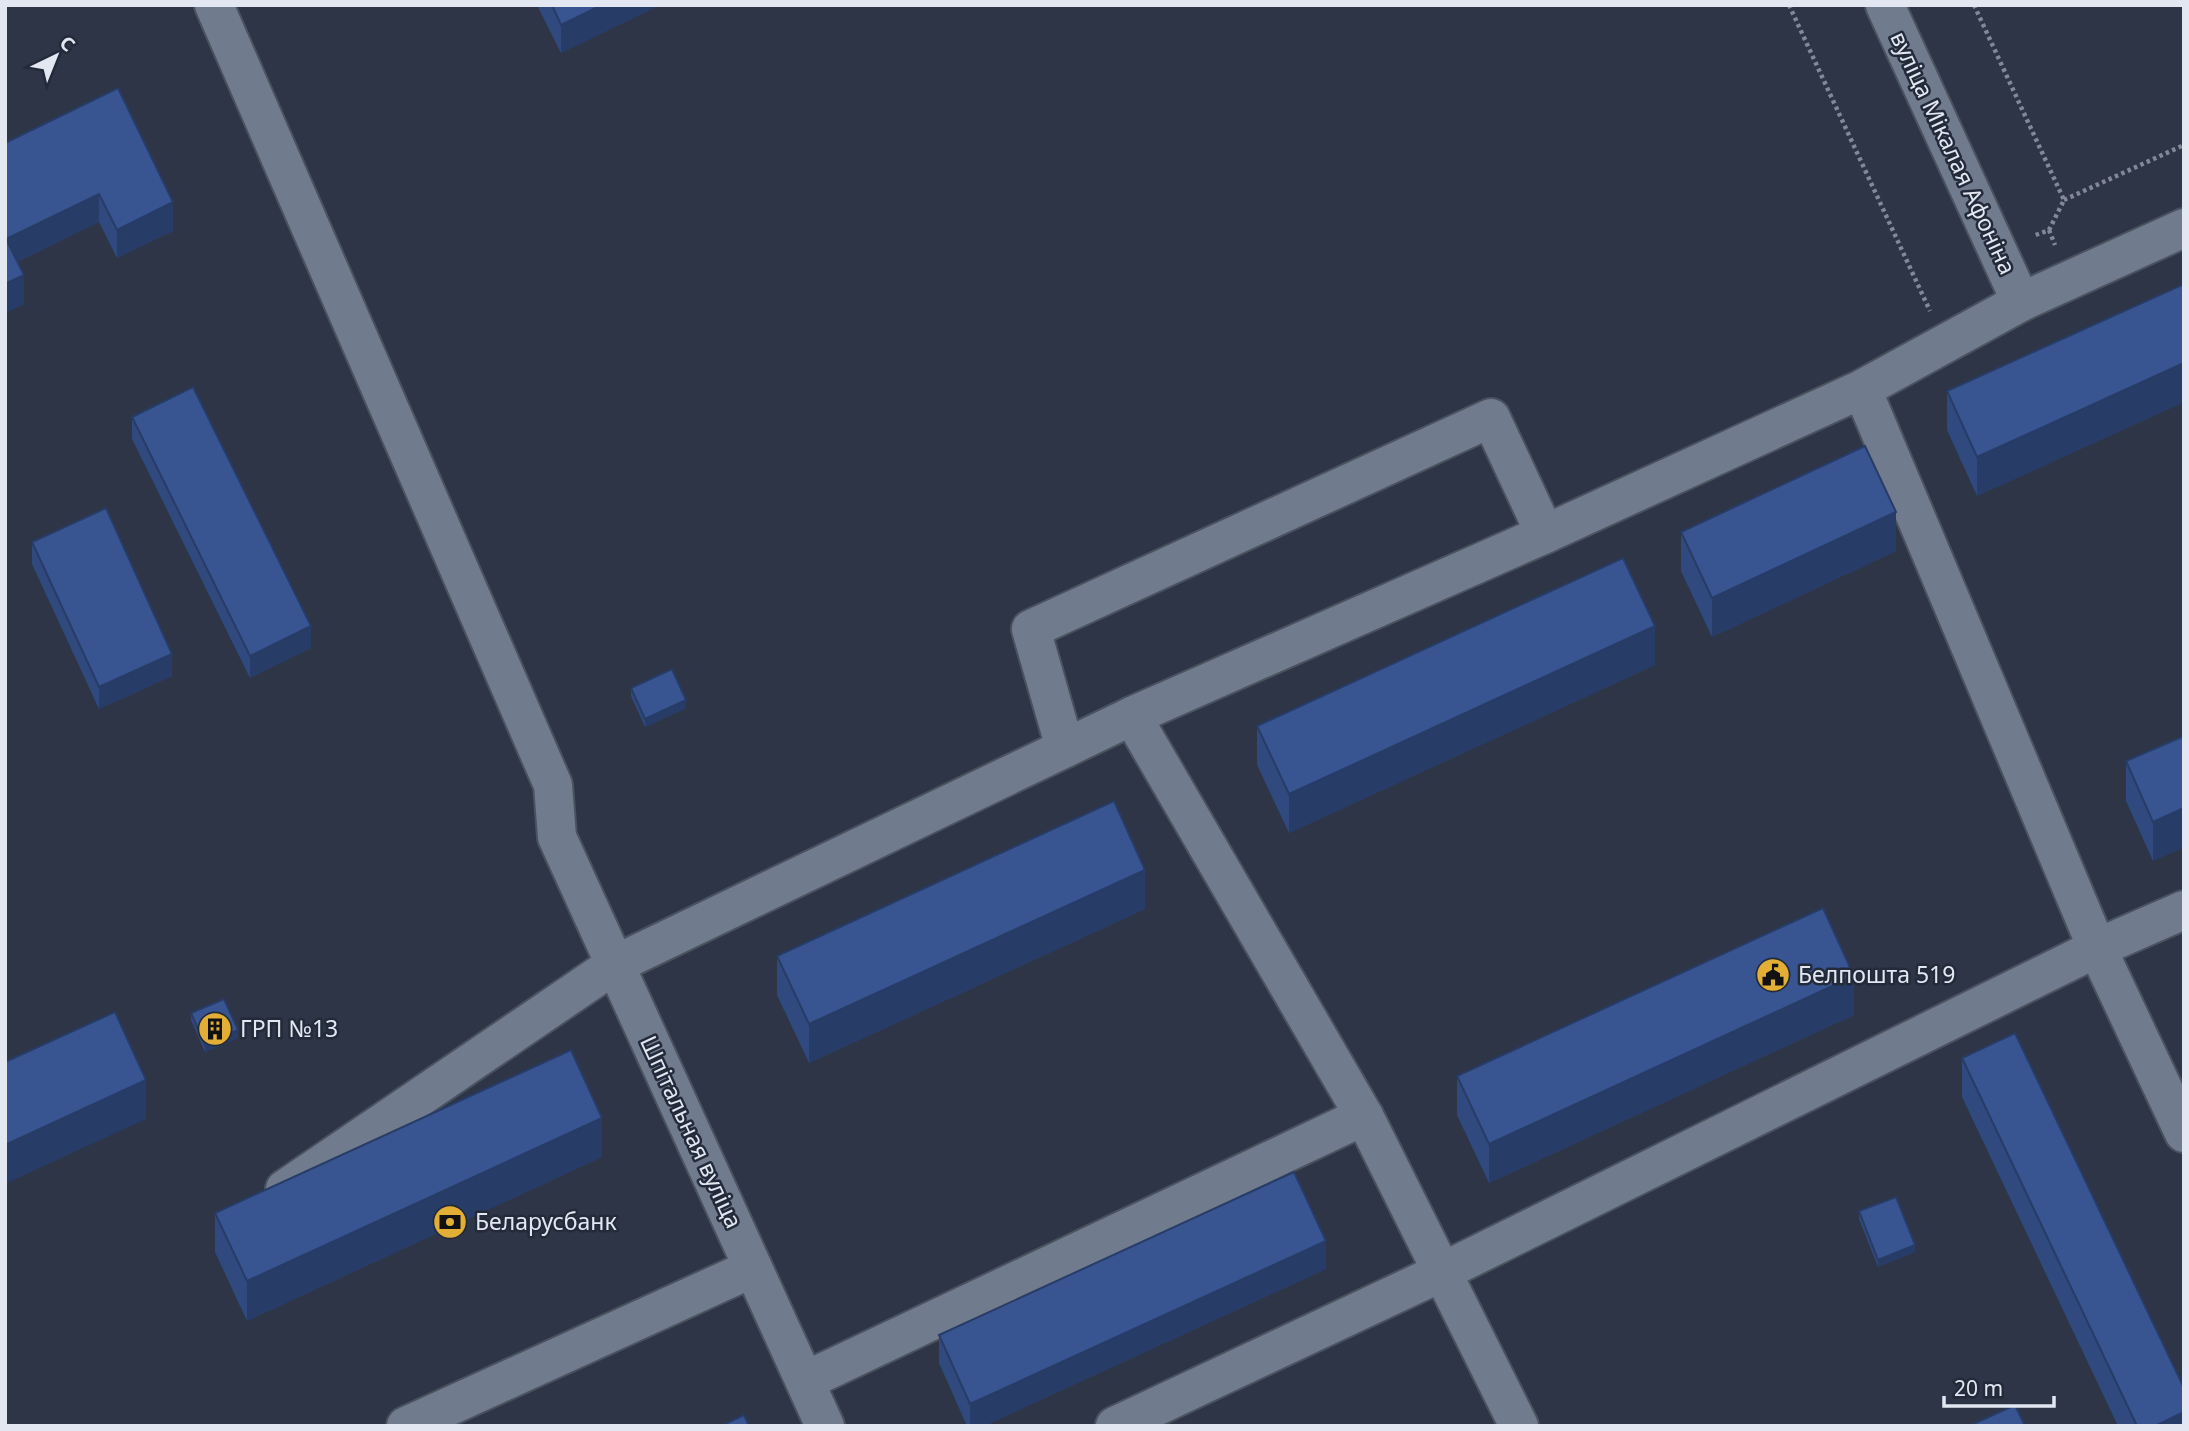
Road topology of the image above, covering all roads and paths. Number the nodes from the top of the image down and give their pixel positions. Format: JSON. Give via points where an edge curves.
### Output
{"nodes":[{"id":1,"x":214,"y":5,"type":"edge"},
{"id":2,"x":1789,"y":5,"type":"edge"},
{"id":3,"x":1885,"y":5,"type":"edge"},
{"id":4,"x":1974,"y":5,"type":"edge"},
{"id":5,"x":2184,"y":145,"type":"edge"},
{"id":6,"x":2064,"y":200,"type":"junction"},
{"id":7,"x":2184,"y":228,"type":"edge"},
{"id":8,"x":2049,"y":230,"type":"dead end"},
{"id":9,"x":2021,"y":302,"type":"junction"},
{"id":10,"x":1945,"y":343,"type":"junction"},
{"id":11,"x":1862,"y":389,"type":"junction"},
{"id":12,"x":1545,"y":534,"type":"junction"},
{"id":13,"x":1132,"y":716,"type":"junction"},
{"id":14,"x":1065,"y":748,"type":"junction"},
{"id":15,"x":2184,"y":909,"type":"edge"},
{"id":16,"x":2097,"y":948,"type":"junction"},
{"id":17,"x":614,"y":965,"type":"junction"},
{"id":18,"x":1364,"y":1116,"type":"junction"},
{"id":19,"x":2184,"y":1133,"type":"edge"},
{"id":20,"x":285,"y":1189,"type":"edge"},
{"id":21,"x":753,"y":1268,"type":"junction"},
{"id":22,"x":1442,"y":1272,"type":"junction"},
{"id":23,"x":805,"y":1381,"type":"junction"},
{"id":24,"x":407,"y":1426,"type":"edge"},
{"id":25,"x":825,"y":1426,"type":"edge"},
{"id":26,"x":1115,"y":1426,"type":"edge"},
{"id":27,"x":1519,"y":1426,"type":"edge"}],
"edges":[{"from":1,"to":17,"type":"street","name":"Шпітальная вуліца","via":[[553,785],[557,837]]},
{"from":2,"to":10,"type":"path"},
{"from":3,"to":9,"type":"street","name":"вуліца Мікалая Афоніна"},
{"from":4,"to":6,"type":"path"},
{"from":5,"to":6,"type":"path"},
{"from":6,"to":8,"type":"path"},
{"from":7,"to":9,"type":"street"},
{"from":9,"to":10,"type":"street"},
{"from":10,"to":11,"type":"street"},
{"from":11,"to":12,"type":"street"},
{"from":11,"to":16,"type":"street"},
{"from":12,"to":13,"type":"street"},
{"from":12,"to":14,"type":"street","via":[[1490,418],[1031,629]]},
{"from":13,"to":14,"type":"street"},
{"from":13,"to":18,"type":"street"},
{"from":14,"to":17,"type":"street"},
{"from":15,"to":16,"type":"street"},
{"from":16,"to":19,"type":"street"},
{"from":16,"to":22,"type":"street"},
{"from":17,"to":20,"type":"street"},
{"from":17,"to":21,"type":"street","name":"Шпітальная вуліца"},
{"from":18,"to":22,"type":"street"},
{"from":18,"to":23,"type":"street"},
{"from":21,"to":23,"type":"street","name":"Шпітальная вуліца"},
{"from":21,"to":24,"type":"street"},
{"from":22,"to":26,"type":"street"},
{"from":22,"to":27,"type":"street"},
{"from":23,"to":25,"type":"street","name":"Шпітальная вуліца"}]}
